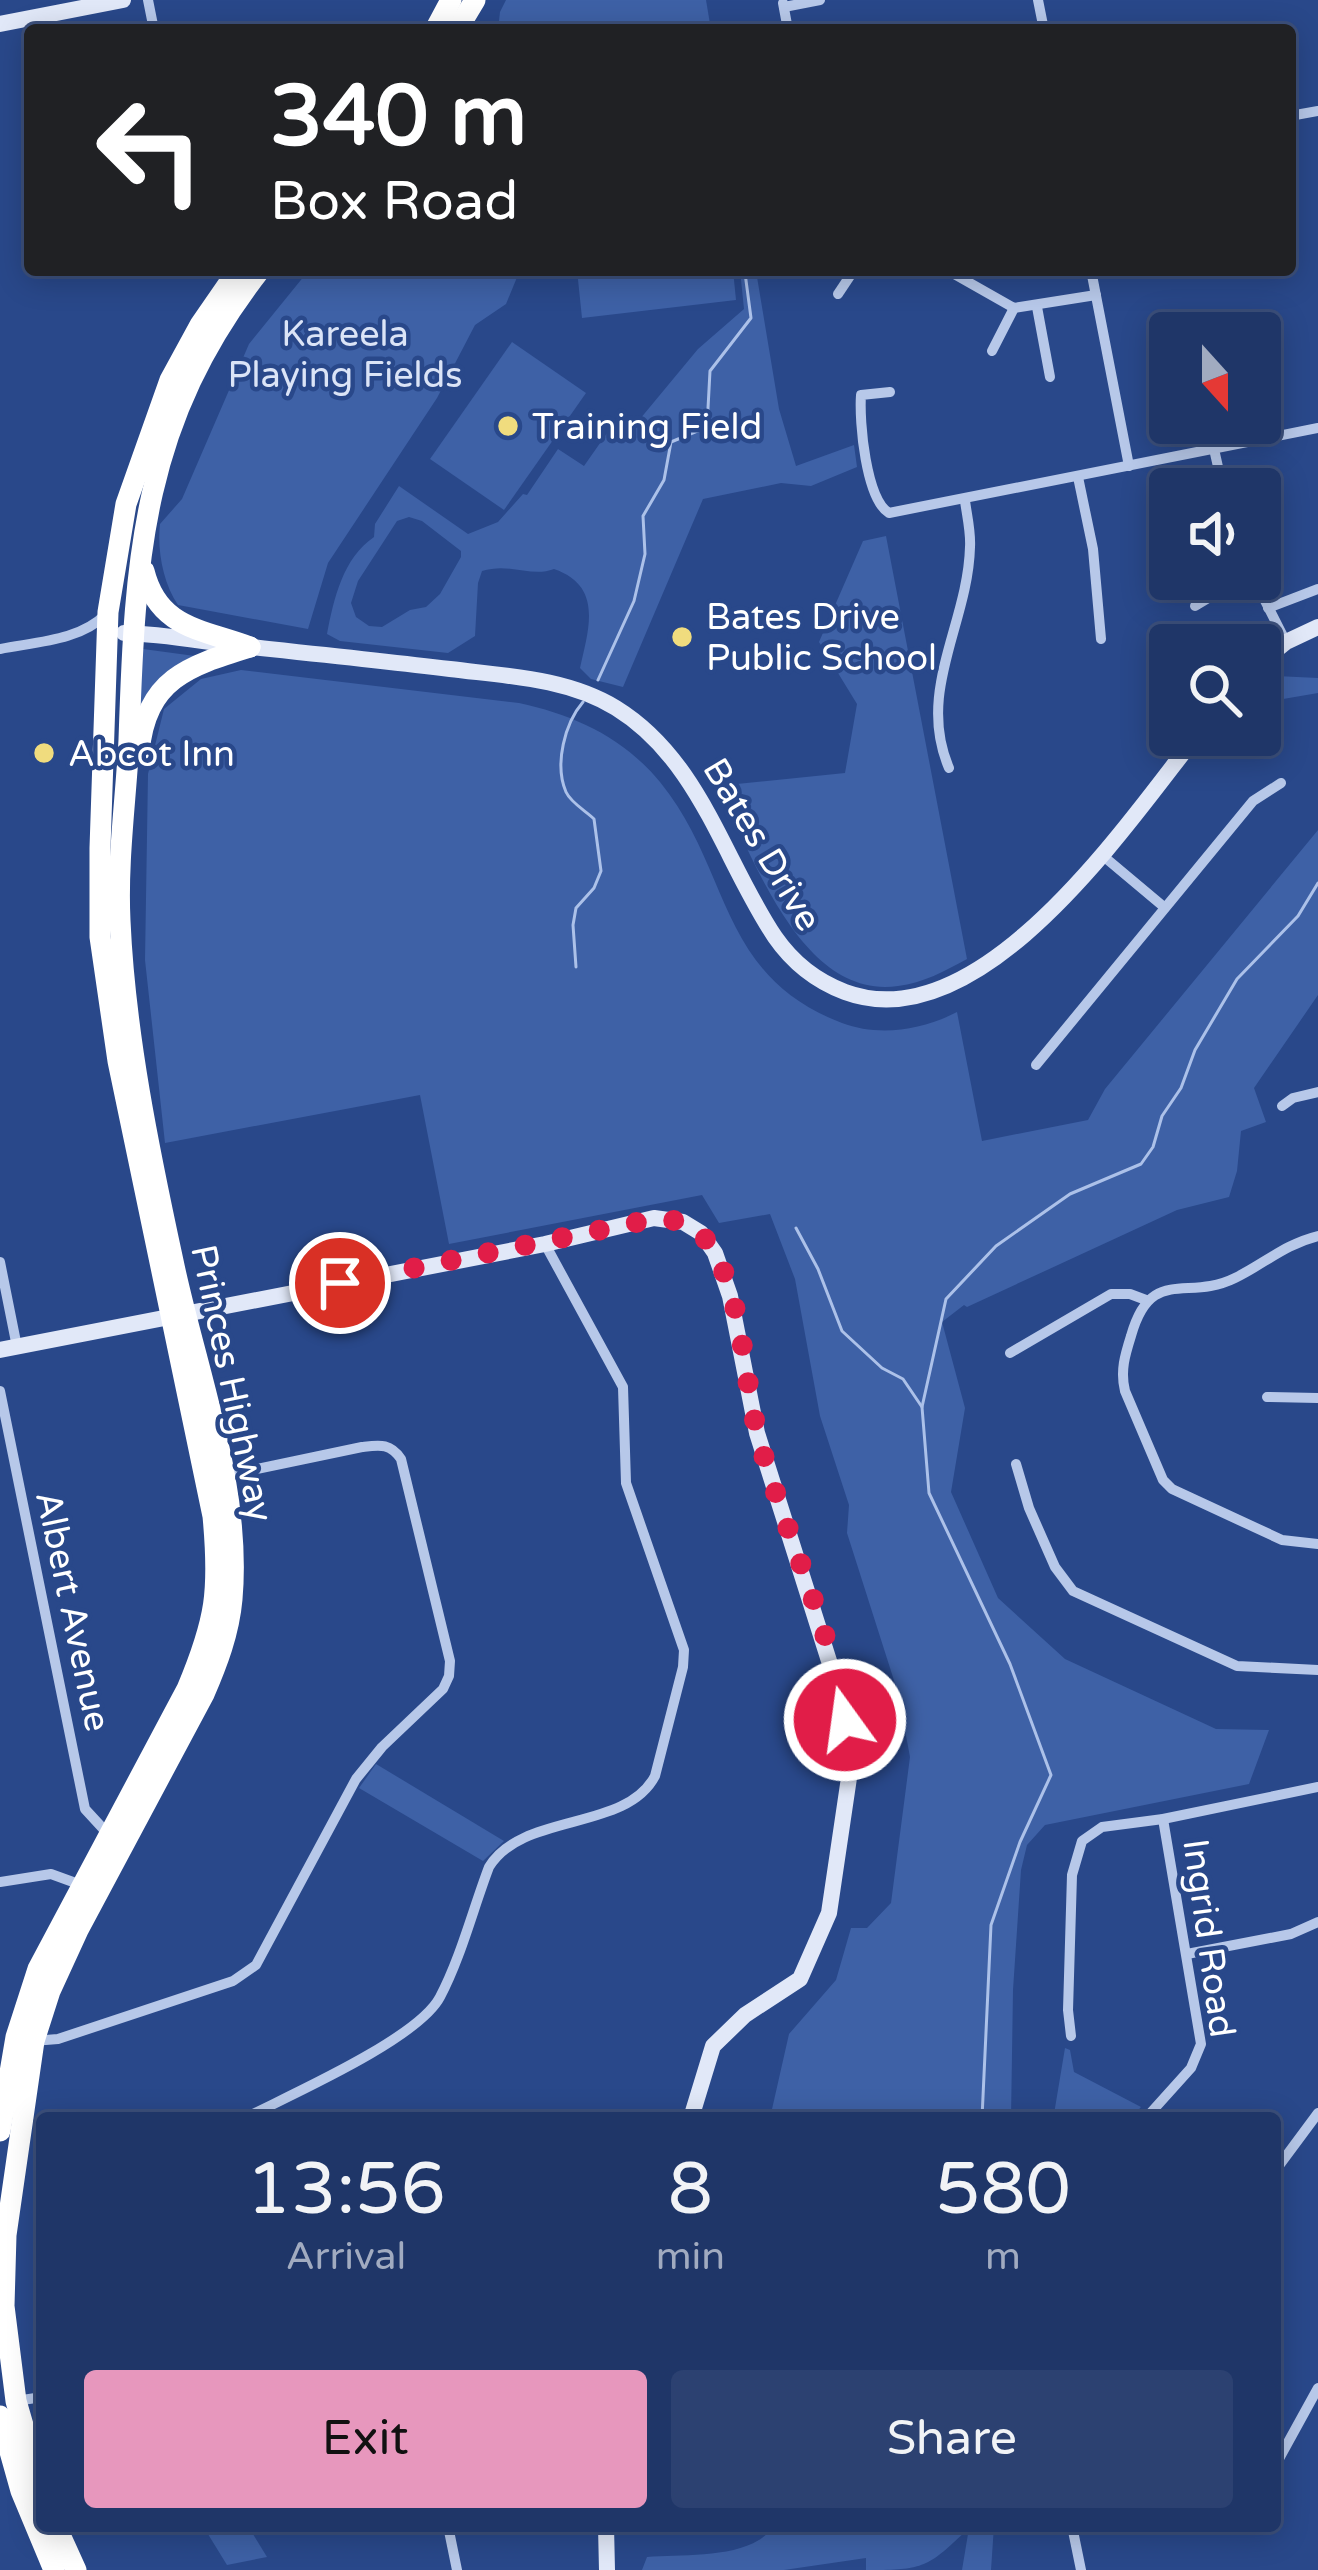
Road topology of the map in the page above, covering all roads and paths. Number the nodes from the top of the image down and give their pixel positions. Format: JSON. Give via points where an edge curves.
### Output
{"nodes":[{"id":1,"x":69,"y":0,"type":"edge"},
{"id":2,"x":123,"y":0,"type":"edge"},
{"id":3,"x":820,"y":0,"type":"edge"},
{"id":4,"x":783,"y":3,"type":"edge"},
{"id":5,"x":0,"y":14,"type":"edge"},
{"id":6,"x":26,"y":14,"type":"junction"},
{"id":7,"x":0,"y":24,"type":"edge"},
{"id":8,"x":234,"y":276,"type":"edge"},
{"id":9,"x":256,"y":276,"type":"edge"},
{"id":10,"x":850,"y":276,"type":"edge"},
{"id":11,"x":958,"y":276,"type":"edge"},
{"id":12,"x":1092,"y":276,"type":"edge"},
{"id":13,"x":838,"y":295,"type":"dead end"},
{"id":14,"x":1096,"y":295,"type":"junction"},
{"id":15,"x":1036,"y":307,"type":"junction"},
{"id":16,"x":1014,"y":308,"type":"junction"},
{"id":17,"x":992,"y":351,"type":"dead end"},
{"id":18,"x":1051,"y":377,"type":"dead end"},
{"id":19,"x":890,"y":392,"type":"dead end"},
{"id":20,"x":1318,"y":428,"type":"edge"},
{"id":21,"x":1214,"y":449,"type":"junction"},
{"id":22,"x":1129,"y":466,"type":"junction"},
{"id":23,"x":1218,"y":468,"type":"edge"},
{"id":24,"x":1078,"y":477,"type":"junction"},
{"id":25,"x":965,"y":501,"type":"junction"},
{"id":26,"x":139,"y":553,"type":"junction"},
{"id":27,"x":1318,"y":590,"type":"edge"},
{"id":28,"x":1204,"y":600,"type":"edge"},
{"id":29,"x":1264,"y":600,"type":"edge"},
{"id":30,"x":1196,"y":606,"type":"dead end"},
{"id":31,"x":1268,"y":608,"type":"junction"},
{"id":32,"x":1318,"y":627,"type":"edge"},
{"id":33,"x":108,"y":630,"type":"junction"},
{"id":34,"x":133,"y":633,"type":"junction"},
{"id":35,"x":70,"y":636,"type":"junction"},
{"id":36,"x":1101,"y":639,"type":"dead end"},
{"id":37,"x":1286,"y":642,"type":"junction"},
{"id":38,"x":1,"y":644,"type":"edge"},
{"id":39,"x":1281,"y":646,"type":"edge"},
{"id":40,"x":250,"y":647,"type":"junction"},
{"id":41,"x":1180,"y":756,"type":"edge"},
{"id":42,"x":949,"y":768,"type":"dead end"},
{"id":43,"x":1281,"y":783,"type":"dead end"},
{"id":44,"x":127,"y":786,"type":"junction"},
{"id":45,"x":1102,"y":855,"type":"junction"},
{"id":46,"x":1164,"y":908,"type":"junction"},
{"id":47,"x":1036,"y":1065,"type":"dead end"},
{"id":48,"x":1318,"y":1092,"type":"edge"},
{"id":49,"x":1282,"y":1106,"type":"dead end"},
{"id":50,"x":1318,"y":1236,"type":"edge"},
{"id":51,"x":545,"y":1244,"type":"junction"},
{"id":52,"x":0,"y":1262,"type":"edge"},
{"id":53,"x":1146,"y":1300,"type":"junction"},
{"id":54,"x":176,"y":1315,"type":"junction"},
{"id":55,"x":8,"y":1348,"type":"edge"},
{"id":56,"x":1010,"y":1353,"type":"dead end"},
{"id":57,"x":0,"y":1390,"type":"edge"},
{"id":58,"x":1267,"y":1397,"type":"dead end"},
{"id":59,"x":1318,"y":1398,"type":"edge"},
{"id":60,"x":1016,"y":1464,"type":"dead end"},
{"id":61,"x":223,"y":1476,"type":"junction"},
{"id":62,"x":1318,"y":1544,"type":"edge"},
{"id":63,"x":1318,"y":1670,"type":"edge"},
{"id":64,"x":1318,"y":1787,"type":"edge"},
{"id":65,"x":1163,"y":1819,"type":"junction"},
{"id":66,"x":108,"y":1834,"type":"junction"},
{"id":67,"x":0,"y":1882,"type":"edge"},
{"id":68,"x":89,"y":1889,"type":"junction"},
{"id":69,"x":1318,"y":1922,"type":"edge"},
{"id":70,"x":1187,"y":1954,"type":"junction"},
{"id":71,"x":1071,"y":2036,"type":"dead end"},
{"id":72,"x":25,"y":2039,"type":"junction"},
{"id":73,"x":257,"y":2112,"type":"edge"},
{"id":74,"x":693,"y":2112,"type":"edge"},
{"id":75,"x":1151,"y":2112,"type":"edge"},
{"id":76,"x":1318,"y":2113,"type":"edge"},
{"id":77,"x":0,"y":2131,"type":"edge"},
{"id":78,"x":1306,"y":2134,"type":"junction"},
{"id":79,"x":1318,"y":2144,"type":"edge"},
{"id":80,"x":1281,"y":2164,"type":"edge"},
{"id":81,"x":1318,"y":2387,"type":"edge"},
{"id":82,"x":8,"y":2409,"type":"edge"},
{"id":83,"x":1281,"y":2455,"type":"edge"},
{"id":84,"x":26,"y":2491,"type":"edge"},
{"id":85,"x":41,"y":2532,"type":"edge"},
{"id":86,"x":59,"y":2532,"type":"edge"},
{"id":87,"x":449,"y":2532,"type":"edge"},
{"id":88,"x":606,"y":2532,"type":"edge"},
{"id":89,"x":1073,"y":2532,"type":"edge"},
{"id":90,"x":54,"y":2570,"type":"edge"},
{"id":91,"x":76,"y":2570,"type":"edge"},
{"id":92,"x":457,"y":2570,"type":"edge"},
{"id":93,"x":607,"y":2570,"type":"edge"},
{"id":94,"x":1081,"y":2570,"type":"edge"}],
"edges":[{"from":1,"to":6,"type":"street"},
{"from":2,"to":6,"type":"street"},
{"from":3,"to":4,"type":"street"},
{"from":5,"to":6,"type":"street"},
{"from":6,"to":7,"type":"street"},
{"from":8,"to":33,"type":"highway","name":"Princes Highway","via":[[184,353],[144,445],[125,504]]},
{"from":9,"to":26,"type":"highway","name":"Princes Highway","via":[[178,406]]},
{"from":10,"to":13,"type":"street"},
{"from":11,"to":16,"type":"street"},
{"from":12,"to":14,"type":"street"},
{"from":14,"to":15,"type":"street"},
{"from":14,"to":22,"type":"street"},
{"from":15,"to":16,"type":"street"},
{"from":15,"to":18,"type":"street"},
{"from":16,"to":17,"type":"street"},
{"from":19,"to":25,"type":"street","via":[[861,395],[859,418],[884,511]]},
{"from":20,"to":21,"type":"street"},
{"from":21,"to":22,"type":"street"},
{"from":21,"to":23,"type":"street"},
{"from":22,"to":24,"type":"street"},
{"from":24,"to":25,"type":"street"},
{"from":24,"to":36,"type":"street"},
{"from":25,"to":42,"type":"street","via":[[969,558],[937,696]]},
{"from":26,"to":34,"type":"highway","name":"Princes Highway"},
{"from":26,"to":40,"type":"highway","via":[[164,613]]},
{"from":27,"to":31,"type":"street"},
{"from":28,"to":30,"type":"street"},
{"from":29,"to":31,"type":"street"},
{"from":31,"to":37,"type":"street"},
{"from":32,"to":37,"type":"street"},
{"from":33,"to":34,"type":"street","name":"Bates Drive"},
{"from":33,"to":35,"type":"street"},
{"from":33,"to":35,"type":"street","via":[[95,625]]},
{"from":33,"to":54,"type":"highway","name":"Princes Highway","via":[[100,938],[118,1061]]},
{"from":34,"to":40,"type":"street","name":"Bates Drive"},
{"from":34,"to":44,"type":"highway","name":"Princes Highway"},
{"from":35,"to":38,"type":"street"},
{"from":37,"to":39,"type":"street"},
{"from":40,"to":44,"type":"highway","via":[[195,665],[165,686],[145,718]]},
{"from":40,"to":45,"type":"street","name":"Bates Drive","via":[[590,693],[662,744],[683,771],[794,962],[864,998],[916,998],[950,988],[997,956]]},
{"from":41,"to":45,"type":"street","name":"Bates Drive"},
{"from":43,"to":46,"type":"street","via":[[1252,801]]},
{"from":44,"to":54,"type":"highway","name":"Princes Highway","via":[[120,918]]},
{"from":45,"to":46,"type":"street"},
{"from":46,"to":47,"type":"street"},
{"from":48,"to":49,"type":"street"},
{"from":50,"to":53,"type":"street","via":[[1228,1281],[1166,1289]]},
{"from":51,"to":54,"type":"street"},
{"from":51,"to":73,"type":"street","via":[[623,1388],[626,1483],[684,1650],[655,1776],[630,1801],[503,1850],[489,1867],[439,2000],[422,2019]]},
{"from":51,"to":74,"type":"street","via":[[673,1219],[694,1227],[715,1253],[758,1433],[842,1702],[850,1771],[829,1913],[800,1979],[712,2046]]},
{"from":52,"to":55,"type":"street"},
{"from":53,"to":56,"type":"street","via":[[1112,1294]]},
{"from":53,"to":62,"type":"street","via":[[1122,1382],[1163,1480],[1282,1540]]},
{"from":54,"to":55,"type":"street"},
{"from":54,"to":61,"type":"highway","name":"Princes Highway"},
{"from":54,"to":66,"type":"highway","name":"Princes Highway","via":[[219,1589],[187,1689]]},
{"from":57,"to":66,"type":"street","name":"Albert Avenue","via":[[81,1789],[92,1821]]},
{"from":58,"to":59,"type":"street"},
{"from":60,"to":63,"type":"street","via":[[1055,1567],[1073,1591],[1237,1666]]},
{"from":61,"to":68,"type":"highway","name":"Princes Highway","via":[[234,1559],[221,1654]]},
{"from":61,"to":72,"type":"street","via":[[362,1447],[394,1448],[449,1676],[367,1764],[256,1965],[233,1981],[58,2039]]},
{"from":64,"to":65,"type":"street"},
{"from":65,"to":70,"type":"street","name":"Ingrid Road"},
{"from":65,"to":71,"type":"street","via":[[1102,1827],[1078,1848]]},
{"from":66,"to":68,"type":"highway","name":"Princes Highway"},
{"from":67,"to":68,"type":"street","via":[[51,1874]]},
{"from":68,"to":72,"type":"highway","name":"Princes Highway"},
{"from":69,"to":70,"type":"street"},
{"from":70,"to":75,"type":"street","name":"Ingrid Road","via":[[1199,2052]]},
{"from":72,"to":77,"type":"highway","name":"Princes Highway"},
{"from":72,"to":82,"type":"highway","name":"Princes Highway","via":[[5,2235]]},
{"from":76,"to":78,"type":"street"},
{"from":78,"to":79,"type":"street"},
{"from":78,"to":80,"type":"street"},
{"from":81,"to":83,"type":"street"},
{"from":82,"to":84,"type":"highway","name":"Princes Highway"},
{"from":85,"to":90,"type":"highway","name":"Princes Highway"},
{"from":86,"to":91,"type":"highway"},
{"from":87,"to":92,"type":"street"},
{"from":88,"to":93,"type":"street"},
{"from":89,"to":94,"type":"street"}]}
